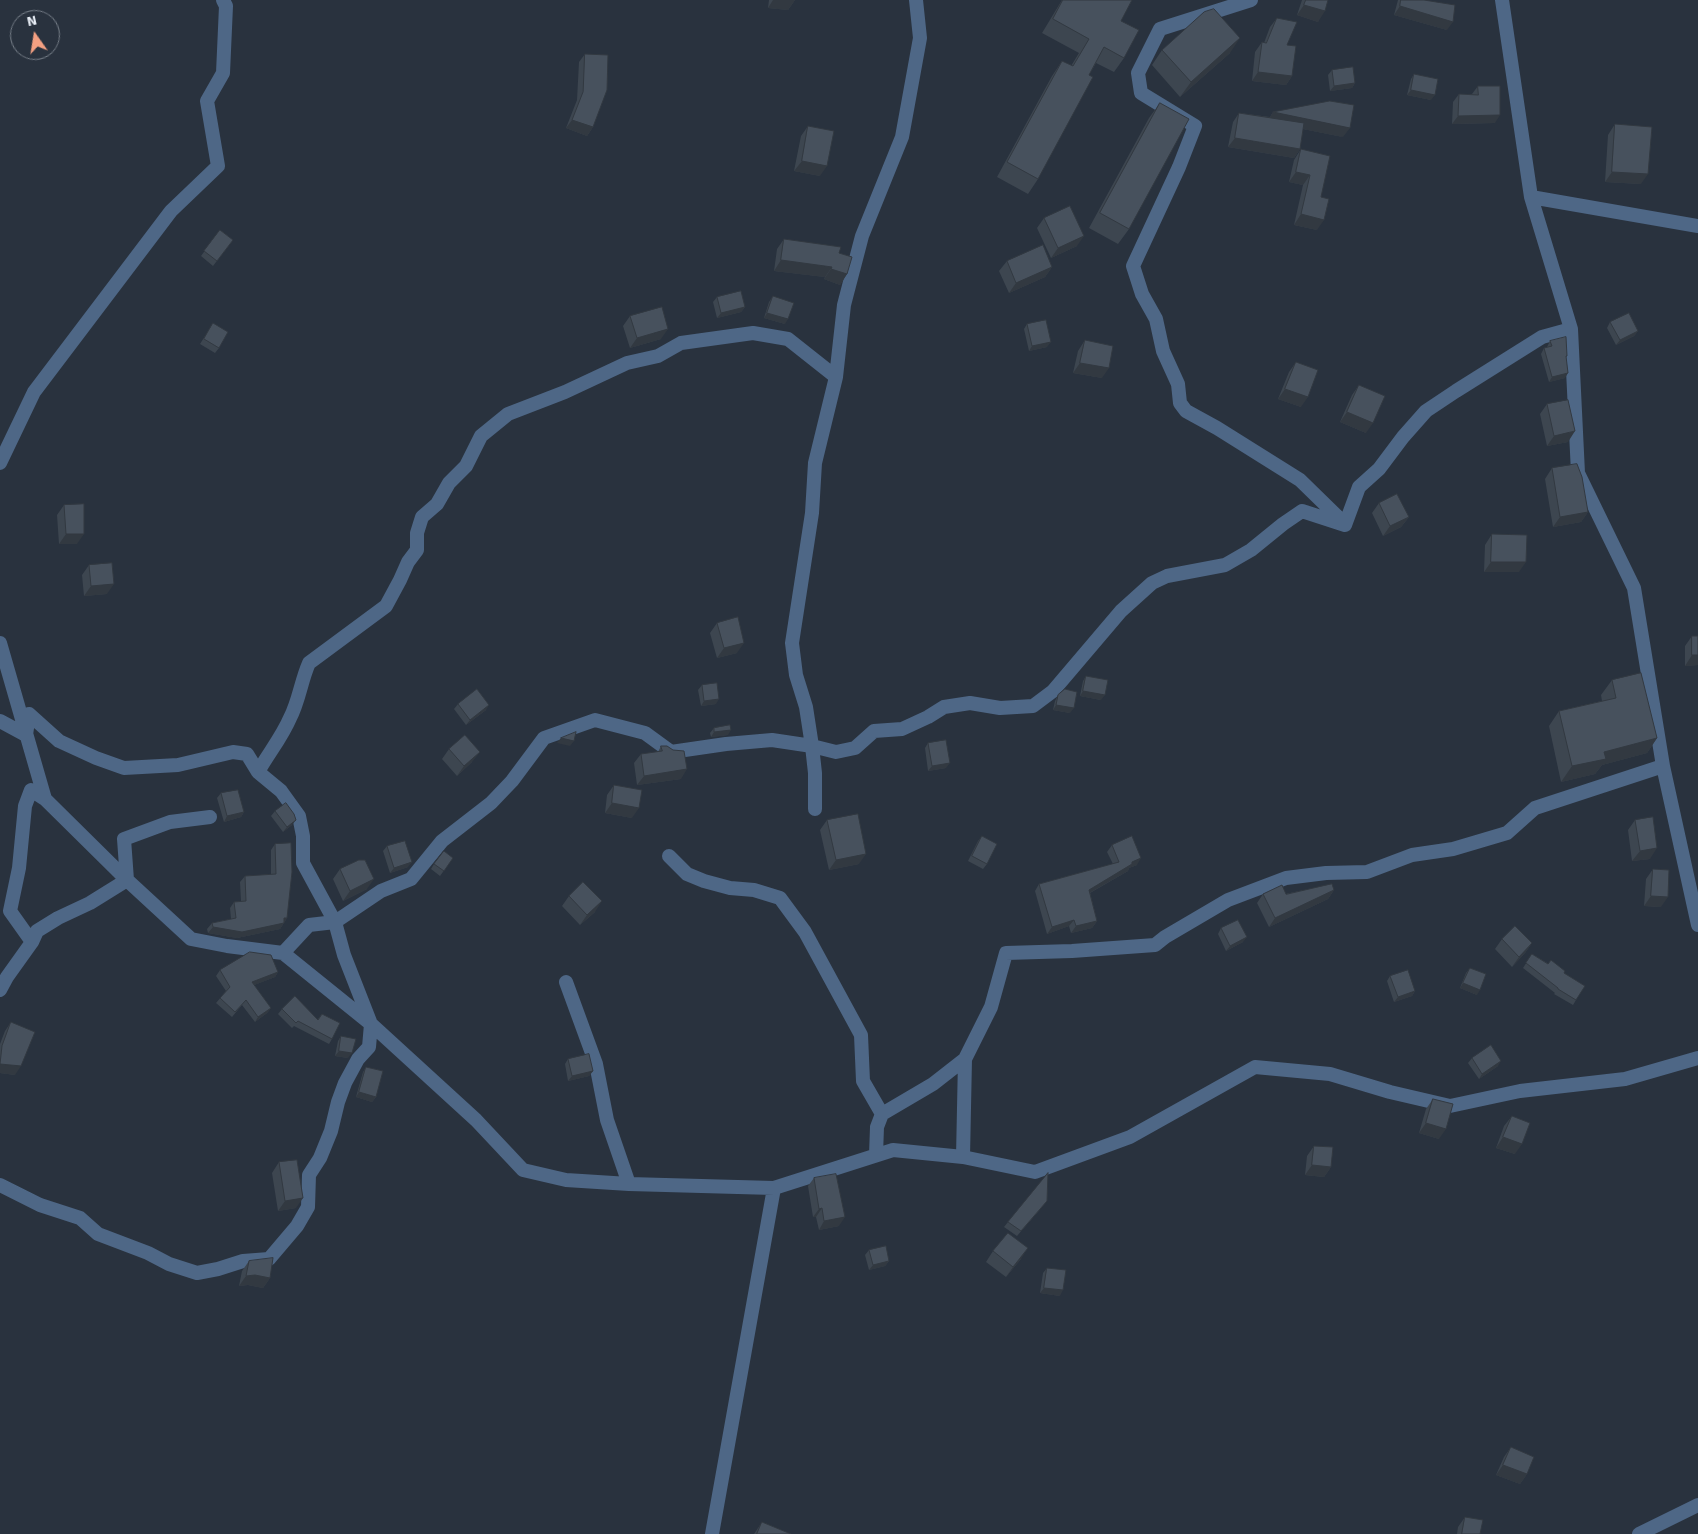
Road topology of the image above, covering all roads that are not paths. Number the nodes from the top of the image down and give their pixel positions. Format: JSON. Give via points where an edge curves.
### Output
{"nodes":[{"id":1,"x":223,"y":0,"type":"edge"},
{"id":2,"x":916,"y":0,"type":"edge"},
{"id":3,"x":1252,"y":0,"type":"edge"},
{"id":4,"x":1502,"y":0,"type":"edge"},
{"id":5,"x":1531,"y":197,"type":"junction"},
{"id":6,"x":1698,"y":226,"type":"edge"},
{"id":7,"x":1571,"y":329,"type":"junction"},
{"id":8,"x":836,"y":377,"type":"junction"},
{"id":9,"x":0,"y":463,"type":"edge"},
{"id":10,"x":1345,"y":525,"type":"junction"},
{"id":11,"x":0,"y":643,"type":"edge"},
{"id":12,"x":0,"y":721,"type":"edge"},
{"id":13,"x":26,"y":735,"type":"junction"},
{"id":14,"x":812,"y":746,"type":"junction"},
{"id":15,"x":1663,"y":766,"type":"junction"},
{"id":16,"x":258,"y":772,"type":"junction"},
{"id":17,"x":46,"y":799,"type":"junction"},
{"id":18,"x":815,"y":809,"type":"dead end"},
{"id":19,"x":210,"y":816,"type":"dead end"},
{"id":20,"x":669,"y":856,"type":"dead end"},
{"id":21,"x":127,"y":880,"type":"junction"},
{"id":22,"x":335,"y":922,"type":"junction"},
{"id":23,"x":1698,"y":924,"type":"edge"},
{"id":24,"x":32,"y":942,"type":"junction"},
{"id":25,"x":283,"y":953,"type":"junction"},
{"id":26,"x":566,"y":982,"type":"dead end"},
{"id":27,"x":0,"y":990,"type":"edge"},
{"id":28,"x":371,"y":1024,"type":"junction"},
{"id":29,"x":1698,"y":1058,"type":"edge"},
{"id":30,"x":964,"y":1059,"type":"junction"},
{"id":31,"x":882,"y":1114,"type":"junction"},
{"id":32,"x":876,"y":1155,"type":"junction"},
{"id":33,"x":962,"y":1157,"type":"junction"},
{"id":34,"x":628,"y":1184,"type":"junction"},
{"id":35,"x":0,"y":1185,"type":"edge"},
{"id":36,"x":774,"y":1188,"type":"junction"},
{"id":37,"x":1698,"y":1505,"type":"edge"},
{"id":38,"x":712,"y":1534,"type":"edge"},
{"id":39,"x":1639,"y":1534,"type":"edge"}],
"edges":[{"from":1,"to":9,"type":"street","via":[[226,6],[223,73],[207,101],[218,166],[171,211],[34,392]]},
{"from":2,"to":8,"type":"street","via":[[920,38],[902,137],[862,236],[844,305]]},
{"from":3,"to":10,"type":"street","via":[[1160,29],[1138,73],[1141,93],[1195,126],[1133,266],[1142,294],[1156,319],[1163,351],[1178,384],[1180,403],[1186,411],[1300,480]]},
{"from":4,"to":5,"type":"street"},
{"from":5,"to":6,"type":"street"},
{"from":5,"to":7,"type":"street"},
{"from":7,"to":10,"type":"street","via":[[1542,337],[1426,411],[1379,469],[1359,487]]},
{"from":7,"to":15,"type":"street","via":[[1578,473],[1634,588]]},
{"from":8,"to":14,"type":"street","via":[[815,462],[812,513],[792,643]]},
{"from":8,"to":16,"type":"street","via":[[788,339],[753,333],[681,343],[658,356],[627,363],[508,414],[481,436],[466,466],[449,483],[437,504],[422,517],[417,533],[417,550],[386,606],[309,664],[290,719]]},
{"from":10,"to":14,"type":"street","via":[[1302,511],[1251,550],[1225,565],[1167,576],[1152,583],[1121,611],[1053,691],[1033,706],[1000,708],[970,703],[944,707],[902,729],[874,731],[855,748],[836,752]]},
{"from":11,"to":13,"type":"street"},
{"from":12,"to":13,"type":"street"},
{"from":13,"to":16,"type":"street","via":[[29,714],[59,741],[124,768],[178,764],[234,752],[247,754]]},
{"from":13,"to":17,"type":"street"},
{"from":14,"to":18,"type":"street"},
{"from":14,"to":22,"type":"street","via":[[772,740],[671,752],[645,733],[595,720],[544,738],[512,781],[491,803],[442,841],[411,879],[381,891]]},
{"from":15,"to":23,"type":"street"},
{"from":15,"to":30,"type":"street","via":[[1535,808],[1507,834],[1453,849],[1412,855],[1367,872],[1286,878],[1228,900],[1155,945],[1006,952],[991,1007]]},
{"from":16,"to":22,"type":"street","via":[[281,791],[299,816],[304,836],[303,864]]},
{"from":17,"to":21,"type":"street"},
{"from":17,"to":24,"type":"street","via":[[31,790],[25,806],[19,868],[10,911]]},
{"from":19,"to":21,"type":"street","via":[[170,822],[124,839]]},
{"from":20,"to":31,"type":"street","via":[[688,874],[704,881],[780,898],[805,932],[860,1035],[863,1081]]},
{"from":21,"to":24,"type":"street","via":[[37,931]]},
{"from":21,"to":25,"type":"street","via":[[191,939]]},
{"from":22,"to":25,"type":"street","via":[[309,925]]},
{"from":22,"to":28,"type":"street"},
{"from":24,"to":27,"type":"street"},
{"from":25,"to":28,"type":"street"},
{"from":26,"to":34,"type":"street","via":[[596,1064],[607,1120]]},
{"from":28,"to":34,"type":"street","via":[[476,1120],[523,1170],[566,1180]]},
{"from":28,"to":35,"type":"street","via":[[370,1048],[358,1059],[345,1083],[331,1132],[309,1175],[308,1207],[297,1226],[269,1259],[197,1273],[98,1234],[80,1218],[40,1205]]},
{"from":29,"to":33,"type":"street","via":[[1625,1079],[1520,1091],[1450,1106],[1330,1074],[1255,1067],[1130,1137],[1035,1172]]},
{"from":30,"to":31,"type":"street","via":[[932,1084]]},
{"from":30,"to":33,"type":"street"},
{"from":31,"to":32,"type":"street"},
{"from":32,"to":33,"type":"street","via":[[893,1150]]},
{"from":32,"to":36,"type":"street"},
{"from":34,"to":36,"type":"street"},
{"from":36,"to":38,"type":"street"},
{"from":37,"to":39,"type":"street"}]}
